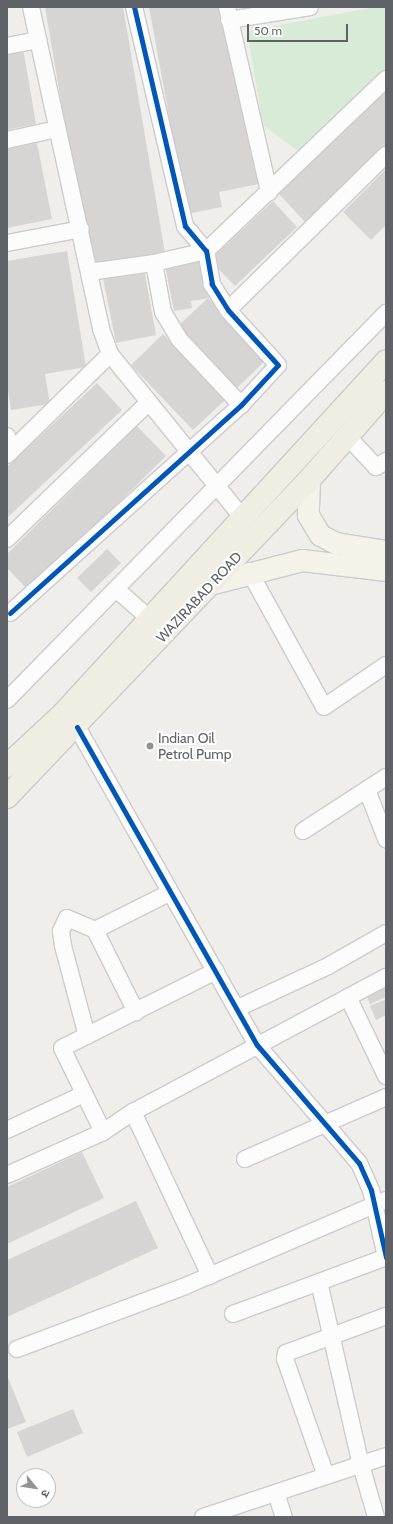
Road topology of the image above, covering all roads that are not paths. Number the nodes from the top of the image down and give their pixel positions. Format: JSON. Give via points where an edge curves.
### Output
{"nodes":[{"id":1,"x":31,"y":7,"type":"edge"},
{"id":2,"x":134,"y":7,"type":"edge"},
{"id":3,"x":310,"y":7,"type":"edge"},
{"id":4,"x":228,"y":14,"type":"edge"},
{"id":5,"x":38,"y":40,"type":"junction"},
{"id":6,"x":7,"y":46,"type":"edge"},
{"id":7,"x":386,"y":78,"type":"edge"},
{"id":8,"x":57,"y":129,"type":"junction"},
{"id":9,"x":7,"y":140,"type":"edge"},
{"id":10,"x":386,"y":155,"type":"edge"},
{"id":11,"x":269,"y":192,"type":"junction"},
{"id":12,"x":81,"y":229,"type":"junction"},
{"id":13,"x":7,"y":243,"type":"edge"},
{"id":14,"x":206,"y":251,"type":"junction"},
{"id":15,"x":154,"y":263,"type":"junction"},
{"id":16,"x":89,"y":272,"type":"junction"},
{"id":17,"x":228,"y":310,"type":"junction"},
{"id":18,"x":386,"y":313,"type":"edge"},
{"id":19,"x":110,"y":354,"type":"junction"},
{"id":20,"x":386,"y":362,"type":"edge"},
{"id":21,"x":386,"y":392,"type":"edge"},
{"id":22,"x":149,"y":402,"type":"junction"},
{"id":23,"x":241,"y":406,"type":"junction"},
{"id":24,"x":7,"y":436,"type":"edge"},
{"id":25,"x":349,"y":438,"type":"junction"},
{"id":26,"x":190,"y":452,"type":"junction"},
{"id":27,"x":8,"y":453,"type":"edge"},
{"id":28,"x":386,"y":461,"type":"edge"},
{"id":29,"x":309,"y":480,"type":"junction"},
{"id":30,"x":218,"y":487,"type":"junction"},
{"id":31,"x":243,"y":518,"type":"junction"},
{"id":32,"x":7,"y":539,"type":"edge"},
{"id":33,"x":386,"y":551,"type":"edge"},
{"id":34,"x":386,"y":570,"type":"edge"},
{"id":35,"x":249,"y":571,"type":"junction"},
{"id":36,"x":213,"y":583,"type":"junction"},
{"id":37,"x":117,"y":590,"type":"junction"},
{"id":38,"x":10,"y":613,"type":"dead end"},
{"id":39,"x":150,"y":620,"type":"junction"},
{"id":40,"x":386,"y":665,"type":"edge"},
{"id":41,"x":7,"y":700,"type":"edge"},
{"id":42,"x":77,"y":727,"type":"junction"},
{"id":43,"x":7,"y":766,"type":"edge"},
{"id":44,"x":386,"y":777,"type":"edge"},
{"id":45,"x":367,"y":790,"type":"junction"},
{"id":46,"x":7,"y":797,"type":"edge"},
{"id":47,"x":303,"y":831,"type":"dead end"},
{"id":48,"x":386,"y":839,"type":"edge"},
{"id":49,"x":169,"y":893,"type":"junction"},
{"id":50,"x":94,"y":930,"type":"junction"},
{"id":51,"x":386,"y":933,"type":"edge"},
{"id":52,"x":216,"y":971,"type":"junction"},
{"id":53,"x":386,"y":977,"type":"edge"},
{"id":54,"x":348,"y":997,"type":"junction"},
{"id":55,"x":238,"y":1008,"type":"junction"},
{"id":56,"x":136,"y":1012,"type":"junction"},
{"id":57,"x":88,"y":1036,"type":"junction"},
{"id":58,"x":257,"y":1045,"type":"junction"},
{"id":59,"x":386,"y":1076,"type":"edge"},
{"id":60,"x":84,"y":1094,"type":"junction"},
{"id":61,"x":386,"y":1097,"type":"edge"},
{"id":62,"x":133,"y":1112,"type":"junction"},
{"id":63,"x":327,"y":1123,"type":"junction"},
{"id":64,"x":7,"y":1130,"type":"edge"},
{"id":65,"x":103,"y":1132,"type":"junction"},
{"id":66,"x":245,"y":1159,"type":"dead end"},
{"id":67,"x":7,"y":1175,"type":"edge"},
{"id":68,"x":379,"y":1203,"type":"edge"},
{"id":69,"x":386,"y":1257,"type":"edge"},
{"id":70,"x":210,"y":1276,"type":"junction"},
{"id":71,"x":319,"y":1282,"type":"junction"},
{"id":72,"x":233,"y":1314,"type":"dead end"},
{"id":73,"x":386,"y":1316,"type":"edge"},
{"id":74,"x":332,"y":1338,"type":"junction"},
{"id":75,"x":17,"y":1350,"type":"dead end"},
{"id":76,"x":386,"y":1456,"type":"edge"},
{"id":77,"x":361,"y":1465,"type":"junction"},
{"id":78,"x":326,"y":1476,"type":"junction"},
{"id":79,"x":276,"y":1493,"type":"junction"},
{"id":80,"x":203,"y":1517,"type":"edge"},
{"id":81,"x":284,"y":1517,"type":"edge"},
{"id":82,"x":376,"y":1517,"type":"edge"}],
"edges":[{"from":1,"to":5,"type":"street"},
{"from":2,"to":14,"type":"street","via":[[185,226]]},
{"from":3,"to":4,"type":"street"},
{"from":4,"to":11,"type":"street"},
{"from":5,"to":6,"type":"street"},
{"from":5,"to":8,"type":"street"},
{"from":7,"to":11,"type":"street"},
{"from":8,"to":9,"type":"street"},
{"from":8,"to":12,"type":"street"},
{"from":10,"to":17,"type":"street"},
{"from":11,"to":14,"type":"street"},
{"from":12,"to":13,"type":"street"},
{"from":12,"to":16,"type":"street"},
{"from":14,"to":15,"type":"street"},
{"from":14,"to":17,"type":"street","via":[[212,284]]},
{"from":15,"to":16,"type":"street"},
{"from":15,"to":23,"type":"street","via":[[163,312],[179,339]]},
{"from":16,"to":19,"type":"street","via":[[101,329]]},
{"from":17,"to":23,"type":"street","via":[[278,365]]},
{"from":18,"to":30,"type":"street"},
{"from":19,"to":22,"type":"street"},
{"from":19,"to":27,"type":"street"},
{"from":20,"to":31,"type":"highway","name":"WAZIRABAD ROAD"},
{"from":21,"to":25,"type":"highway","name":"WAZIRABAD ROAD"},
{"from":22,"to":26,"type":"street"},
{"from":22,"to":32,"type":"street"},
{"from":23,"to":26,"type":"street"},
{"from":24,"to":27,"type":"street"},
{"from":25,"to":28,"type":"street","via":[[376,467]]},
{"from":25,"to":29,"type":"highway","name":"WAZIRABAD ROAD"},
{"from":26,"to":30,"type":"street"},
{"from":26,"to":38,"type":"street"},
{"from":29,"to":33,"type":"main road","via":[[308,516],[320,535],[336,543]]},
{"from":29,"to":36,"type":"highway","name":"WAZIRABAD ROAD"},
{"from":30,"to":31,"type":"street"},
{"from":30,"to":37,"type":"street"},
{"from":31,"to":39,"type":"highway","name":"WAZIRABAD ROAD"},
{"from":34,"to":35,"type":"main road","via":[[302,560]]},
{"from":35,"to":36,"type":"main road"},
{"from":35,"to":40,"type":"street","via":[[324,707]]},
{"from":36,"to":42,"type":"highway","name":"WAZIRABAD ROAD"},
{"from":37,"to":39,"type":"street"},
{"from":37,"to":41,"type":"street"},
{"from":39,"to":43,"type":"highway","name":"WAZIRABAD ROAD","via":[[63,714]]},
{"from":42,"to":46,"type":"highway","name":"WAZIRABAD ROAD"},
{"from":42,"to":49,"type":"street"},
{"from":44,"to":45,"type":"street"},
{"from":45,"to":47,"type":"street"},
{"from":45,"to":48,"type":"street"},
{"from":49,"to":50,"type":"street"},
{"from":49,"to":52,"type":"street"},
{"from":50,"to":56,"type":"street"},
{"from":50,"to":57,"type":"street","via":[[67,918],[62,931]]},
{"from":51,"to":55,"type":"street","via":[[328,966]]},
{"from":52,"to":55,"type":"street"},
{"from":52,"to":56,"type":"street"},
{"from":53,"to":54,"type":"street"},
{"from":54,"to":58,"type":"street"},
{"from":54,"to":59,"type":"street"},
{"from":55,"to":58,"type":"street"},
{"from":56,"to":57,"type":"street"},
{"from":57,"to":60,"type":"street","via":[[62,1048]]},
{"from":58,"to":62,"type":"street"},
{"from":58,"to":63,"type":"street"},
{"from":60,"to":64,"type":"street"},
{"from":60,"to":65,"type":"street"},
{"from":61,"to":63,"type":"street"},
{"from":62,"to":65,"type":"street"},
{"from":62,"to":70,"type":"street"},
{"from":63,"to":66,"type":"street"},
{"from":63,"to":68,"type":"street","via":[[359,1163]]},
{"from":65,"to":67,"type":"street"},
{"from":68,"to":69,"type":"street"},
{"from":68,"to":70,"type":"street"},
{"from":69,"to":71,"type":"street"},
{"from":70,"to":75,"type":"street"},
{"from":71,"to":72,"type":"street"},
{"from":71,"to":74,"type":"street"},
{"from":73,"to":74,"type":"street"},
{"from":74,"to":77,"type":"street"},
{"from":74,"to":78,"type":"street","via":[[286,1353],[285,1359]]},
{"from":76,"to":77,"type":"street"},
{"from":77,"to":78,"type":"street"},
{"from":77,"to":82,"type":"street"},
{"from":78,"to":79,"type":"street"},
{"from":79,"to":80,"type":"street"},
{"from":79,"to":81,"type":"street"}]}
